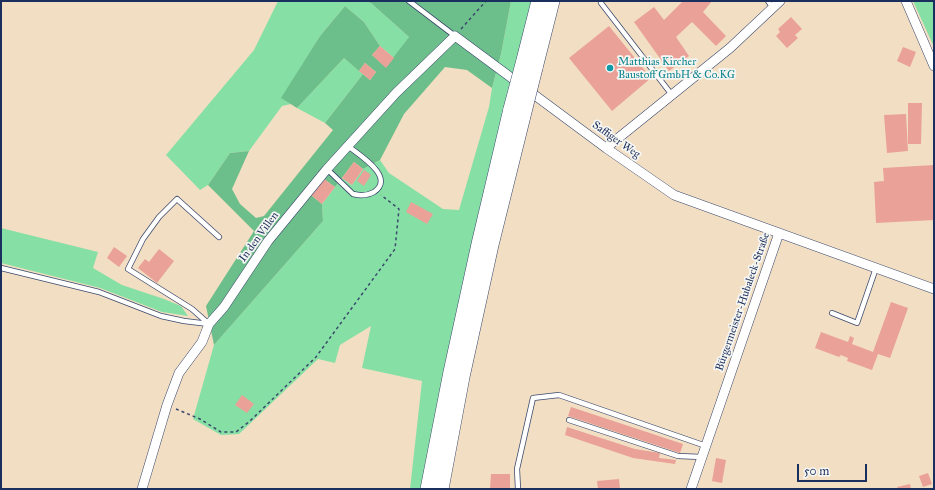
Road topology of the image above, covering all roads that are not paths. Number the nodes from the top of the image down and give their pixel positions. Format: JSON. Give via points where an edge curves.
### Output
{"nodes":[{"id":1,"x":409,"y":1,"type":"edge"},
{"id":2,"x":540,"y":1,"type":"edge"},
{"id":3,"x":552,"y":1,"type":"edge"},
{"id":4,"x":780,"y":1,"type":"edge"},
{"id":5,"x":906,"y":1,"type":"edge"},
{"id":6,"x":601,"y":3,"type":"dead end"},
{"id":7,"x":770,"y":4,"type":"edge"},
{"id":8,"x":455,"y":36,"type":"junction"},
{"id":9,"x":529,"y":64,"type":"junction"},
{"id":10,"x":934,"y":66,"type":"edge"},
{"id":11,"x":672,"y":95,"type":"junction"},
{"id":12,"x":517,"y":112,"type":"junction"},
{"id":13,"x":348,"y":146,"type":"junction"},
{"id":14,"x":606,"y":148,"type":"junction"},
{"id":15,"x":327,"y":169,"type":"junction"},
{"id":16,"x":779,"y":233,"type":"junction"},
{"id":17,"x":219,"y":237,"type":"dead end"},
{"id":18,"x":1,"y":268,"type":"edge"},
{"id":19,"x":876,"y":268,"type":"junction"},
{"id":20,"x":934,"y":289,"type":"edge"},
{"id":21,"x":832,"y":313,"type":"dead end"},
{"id":22,"x":209,"y":324,"type":"junction"},
{"id":23,"x":569,"y":420,"type":"dead end"},
{"id":24,"x":706,"y":446,"type":"junction"},
{"id":25,"x":702,"y":457,"type":"junction"},
{"id":26,"x":142,"y":489,"type":"edge"},
{"id":27,"x":428,"y":489,"type":"edge"},
{"id":28,"x":441,"y":489,"type":"edge"},
{"id":29,"x":518,"y":489,"type":"edge"},
{"id":30,"x":691,"y":489,"type":"edge"}],
"edges":[{"from":1,"to":8,"type":"lane"},
{"from":2,"to":9,"type":"highway"},
{"from":3,"to":9,"type":"highway"},
{"from":4,"to":7,"type":"street"},
{"from":5,"to":10,"type":"street"},
{"from":6,"to":11,"type":"lane"},
{"from":7,"to":11,"type":"street","via":[[730,48]]},
{"from":8,"to":13,"type":"street","name":"In den Villen","via":[[396,92]]},
{"from":8,"to":14,"type":"street","name":"Saffiger Weg"},
{"from":9,"to":12,"type":"highway","bridge":true},
{"from":11,"to":14,"type":"street"},
{"from":12,"to":27,"type":"highway","via":[[479,244],[450,372]]},
{"from":12,"to":28,"type":"highway"},
{"from":13,"to":15,"type":"street","name":"In den Villen"},
{"from":13,"to":15,"type":"lane","via":[[378,172],[381,184],[376,191],[364,196],[353,194]]},
{"from":14,"to":16,"type":"street","name":"Saffiger Weg","via":[[674,195]]},
{"from":15,"to":22,"type":"street","name":"In den Villen","via":[[268,241],[224,307]]},
{"from":16,"to":19,"type":"street","name":"Bürgermeister-Hubaleck-Straße"},
{"from":16,"to":24,"type":"street","name":"Bürgermeister-Hubaleck-Straße"},
{"from":17,"to":22,"type":"lane","via":[[177,200],[159,217],[143,239],[128,269],[192,309]]},
{"from":18,"to":22,"type":"lane","via":[[99,292],[161,316]]},
{"from":19,"to":20,"type":"street","name":"Bürgermeister-Hubaleck-Straße"},
{"from":19,"to":21,"type":"lane","via":[[857,323]]},
{"from":22,"to":26,"type":"street","name":"In den Villen","via":[[202,342],[179,373]]},
{"from":23,"to":25,"type":"lane","via":[[678,456]]},
{"from":24,"to":25,"type":"street","name":"Bürgermeister-Hubaleck-Straße"},
{"from":24,"to":29,"type":"lane","via":[[559,395],[533,398],[517,469]]},
{"from":25,"to":30,"type":"street","name":"Bürgermeister-Hubaleck-Straße"}]}
